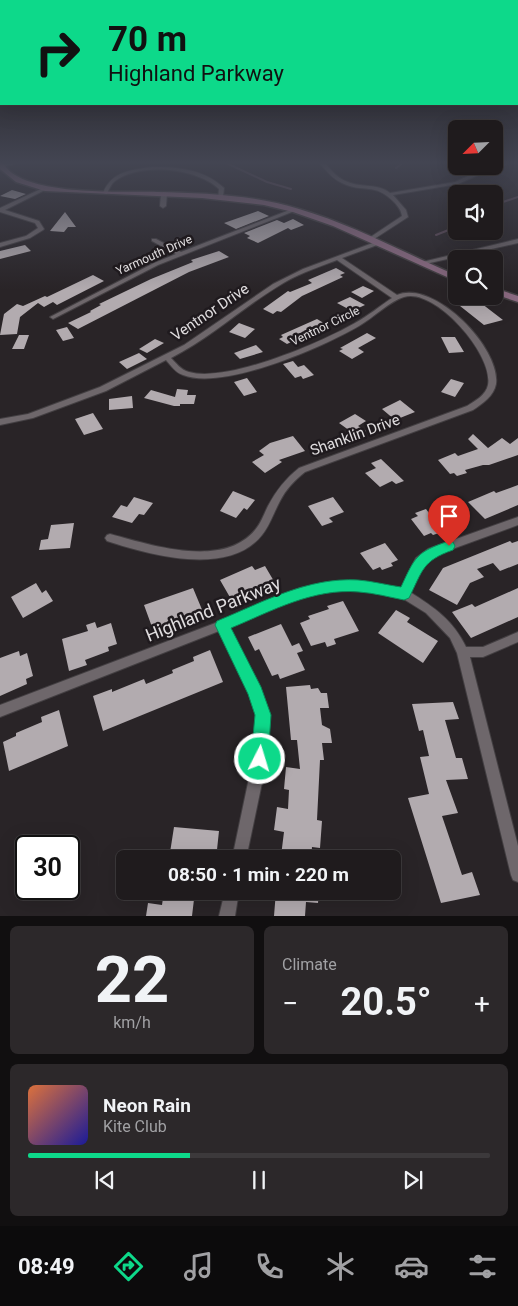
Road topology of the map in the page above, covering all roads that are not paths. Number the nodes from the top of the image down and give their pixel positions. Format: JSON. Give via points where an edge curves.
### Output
{"nodes":[{"id":1,"x":264,"y":205,"type":"edge"},
{"id":2,"x":399,"y":205,"type":"edge"},
{"id":3,"x":0,"y":210,"type":"edge"},
{"id":4,"x":294,"y":210,"type":"junction"},
{"id":5,"x":154,"y":240,"type":"dead end"},
{"id":6,"x":374,"y":241,"type":"junction"},
{"id":7,"x":518,"y":241,"type":"edge"},
{"id":8,"x":0,"y":245,"type":"edge"},
{"id":9,"x":180,"y":254,"type":"junction"},
{"id":10,"x":337,"y":258,"type":"junction"},
{"id":11,"x":421,"y":263,"type":"junction"},
{"id":12,"x":448,"y":275,"type":"edge"},
{"id":13,"x":503,"y":294,"type":"edge"},
{"id":14,"x":396,"y":296,"type":"junction"},
{"id":15,"x":518,"y":299,"type":"edge"},
{"id":16,"x":54,"y":317,"type":"dead end"},
{"id":17,"x":167,"y":357,"type":"junction"},
{"id":18,"x":0,"y":422,"type":"edge"},
{"id":19,"x":518,"y":521,"type":"edge"},
{"id":20,"x":110,"y":538,"type":"dead end"},
{"id":21,"x":404,"y":594,"type":"junction"},
{"id":22,"x":222,"y":625,"type":"junction"},
{"id":23,"x":518,"y":637,"type":"edge"},
{"id":24,"x":464,"y":652,"type":"junction"},
{"id":25,"x":0,"y":711,"type":"edge"},
{"id":26,"x":241,"y":850,"type":"edge"},
{"id":27,"x":518,"y":875,"type":"edge"},
{"id":28,"x":230,"y":900,"type":"edge"},
{"id":29,"x":227,"y":916,"type":"edge"}],
"edges":[{"from":1,"to":4,"type":"main road"},
{"from":2,"to":6,"type":"street","name":"Ventnor Drive","via":[[404,217]]},
{"from":3,"to":8,"type":"street","via":[[37,222],[41,229],[28,237]]},
{"from":4,"to":6,"type":"main road"},
{"from":4,"to":9,"type":"street","name":"Yarmouth Drive"},
{"from":5,"to":9,"type":"street"},
{"from":6,"to":10,"type":"street","name":"Ventnor Drive"},
{"from":6,"to":11,"type":"main road"},
{"from":7,"to":11,"type":"street"},
{"from":9,"to":16,"type":"street","name":"Yarmouth Drive"},
{"from":10,"to":14,"type":"street"},
{"from":10,"to":17,"type":"street","name":"Ventnor Drive","via":[[275,285],[187,347]]},
{"from":11,"to":12,"type":"main road"},
{"from":13,"to":15,"type":"main road"},
{"from":14,"to":17,"type":"street","name":"Ventnor Circle","via":[[390,304],[368,318],[320,344],[238,370],[204,376],[188,375],[178,370]]},
{"from":14,"to":20,"type":"street","name":"Shanklin Drive","via":[[417,294],[433,300],[479,344],[493,374],[492,386],[484,399],[470,408],[302,470],[282,487],[260,530],[243,547],[204,555],[178,554]]},
{"from":17,"to":18,"type":"street","name":"Ventnor Drive","via":[[65,404]]},
{"from":19,"to":21,"type":"street","via":[[432,552],[420,561]]},
{"from":21,"to":22,"type":"street","name":"Highland Parkway","via":[[358,586],[320,588],[300,592]]},
{"from":21,"to":24,"type":"street","name":"Highland Parkway","via":[[436,616],[454,634]]},
{"from":22,"to":25,"type":"street","name":"Highland Parkway"},
{"from":22,"to":26,"type":"street","via":[[263,715],[260,759]]},
{"from":23,"to":24,"type":"street","via":[[483,652]]},
{"from":24,"to":27,"type":"street","name":"Highland Parkway"},
{"from":28,"to":29,"type":"street"}]}
